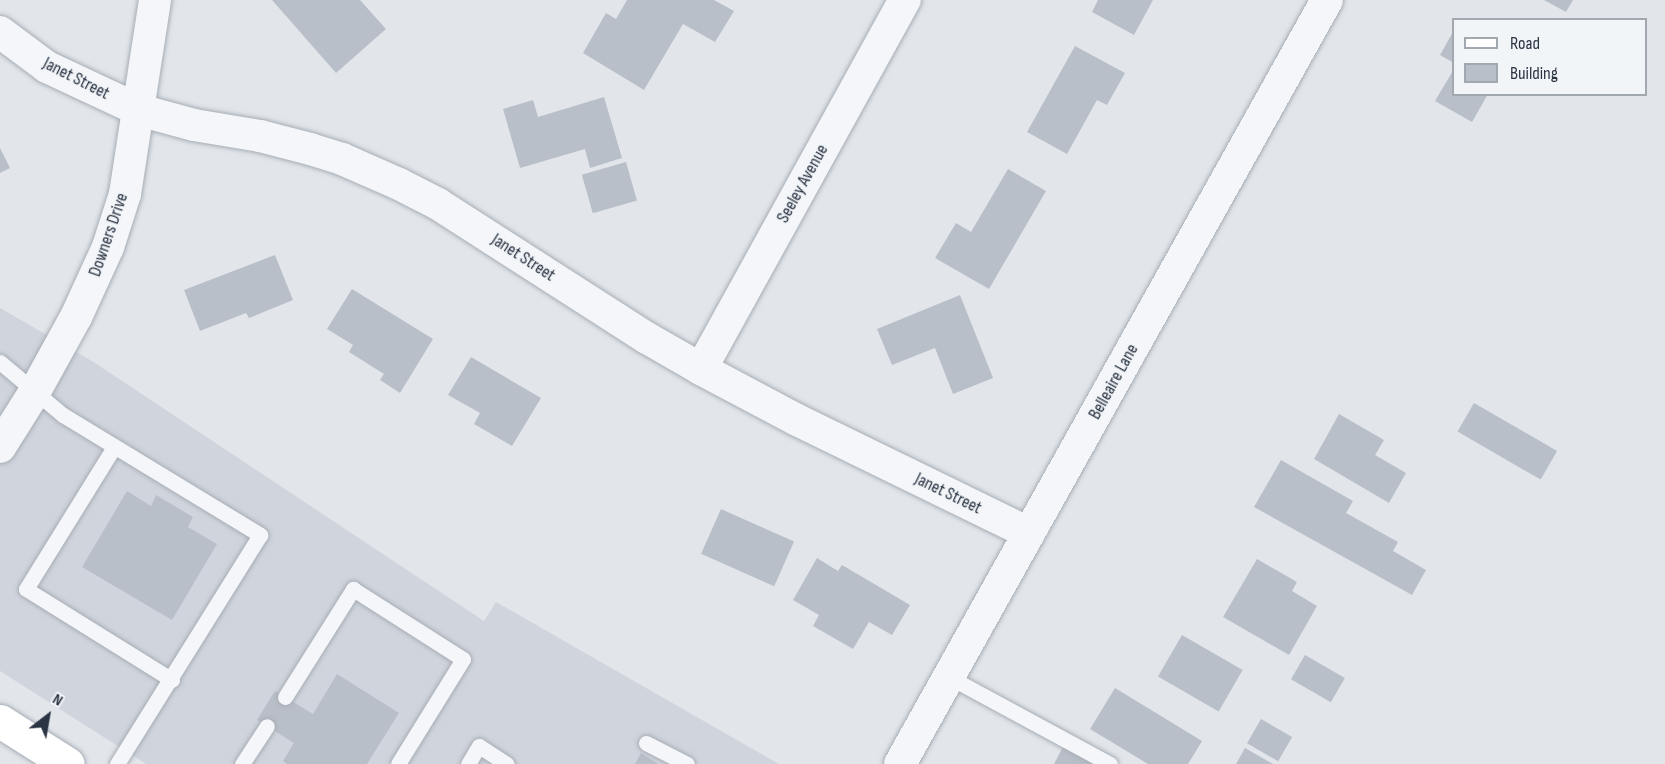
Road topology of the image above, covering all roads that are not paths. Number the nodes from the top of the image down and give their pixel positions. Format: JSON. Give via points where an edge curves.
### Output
{"nodes":[{"id":1,"x":155,"y":0,"type":"edge"},
{"id":2,"x":905,"y":0,"type":"edge"},
{"id":3,"x":1327,"y":0,"type":"edge"},
{"id":4,"x":0,"y":32,"type":"edge"},
{"id":5,"x":139,"y":110,"type":"junction"},
{"id":6,"x":0,"y":362,"type":"edge"},
{"id":7,"x":701,"y":369,"type":"junction"},
{"id":8,"x":34,"y":393,"type":"junction"},
{"id":9,"x":0,"y":447,"type":"edge"},
{"id":10,"x":114,"y":447,"type":"junction"},
{"id":11,"x":1029,"y":533,"type":"junction"},
{"id":12,"x":949,"y":677,"type":"junction"},
{"id":13,"x":172,"y":680,"type":"junction"},
{"id":14,"x":285,"y":697,"type":"dead end"},
{"id":15,"x":0,"y":721,"type":"edge"},
{"id":16,"x":267,"y":726,"type":"dead end"},
{"id":17,"x":646,"y":743,"type":"dead end"},
{"id":18,"x":68,"y":764,"type":"edge"},
{"id":19,"x":117,"y":764,"type":"edge"},
{"id":20,"x":242,"y":764,"type":"edge"},
{"id":21,"x":398,"y":764,"type":"edge"},
{"id":22,"x":468,"y":764,"type":"edge"},
{"id":23,"x":507,"y":764,"type":"edge"},
{"id":24,"x":687,"y":764,"type":"edge"},
{"id":25,"x":900,"y":764,"type":"edge"},
{"id":26,"x":1110,"y":764,"type":"edge"}],
"edges":[{"from":1,"to":5,"type":"street","name":"Downers Drive"},
{"from":2,"to":7,"type":"street","name":"Seeley Avenue"},
{"from":3,"to":11,"type":"street","name":"Belleaire Lane"},
{"from":4,"to":5,"type":"street","name":"Janet Street","via":[[47,67]]},
{"from":5,"to":7,"type":"street","name":"Janet Street","via":[[194,125],[270,138],[364,168],[438,204]]},
{"from":5,"to":8,"type":"street","name":"Downers Drive","via":[[125,195],[108,247],[76,317]]},
{"from":6,"to":8,"type":"lane"},
{"from":7,"to":11,"type":"street","name":"Janet Street"},
{"from":8,"to":9,"type":"street","name":"Downers Drive"},
{"from":8,"to":10,"type":"lane"},
{"from":10,"to":13,"type":"lane","via":[[26,589]]},
{"from":10,"to":13,"type":"lane","via":[[260,535]]},
{"from":11,"to":12,"type":"street","name":"Belleaire Lane"},
{"from":12,"to":25,"type":"street","name":"Belleaire Lane"},
{"from":12,"to":26,"type":"lane"},
{"from":13,"to":19,"type":"lane"},
{"from":14,"to":21,"type":"lane","via":[[353,589],[463,659]]},
{"from":15,"to":18,"type":"main road"},
{"from":16,"to":20,"type":"lane"},
{"from":17,"to":24,"type":"lane"},
{"from":22,"to":23,"type":"lane","via":[[479,746]]}]}
